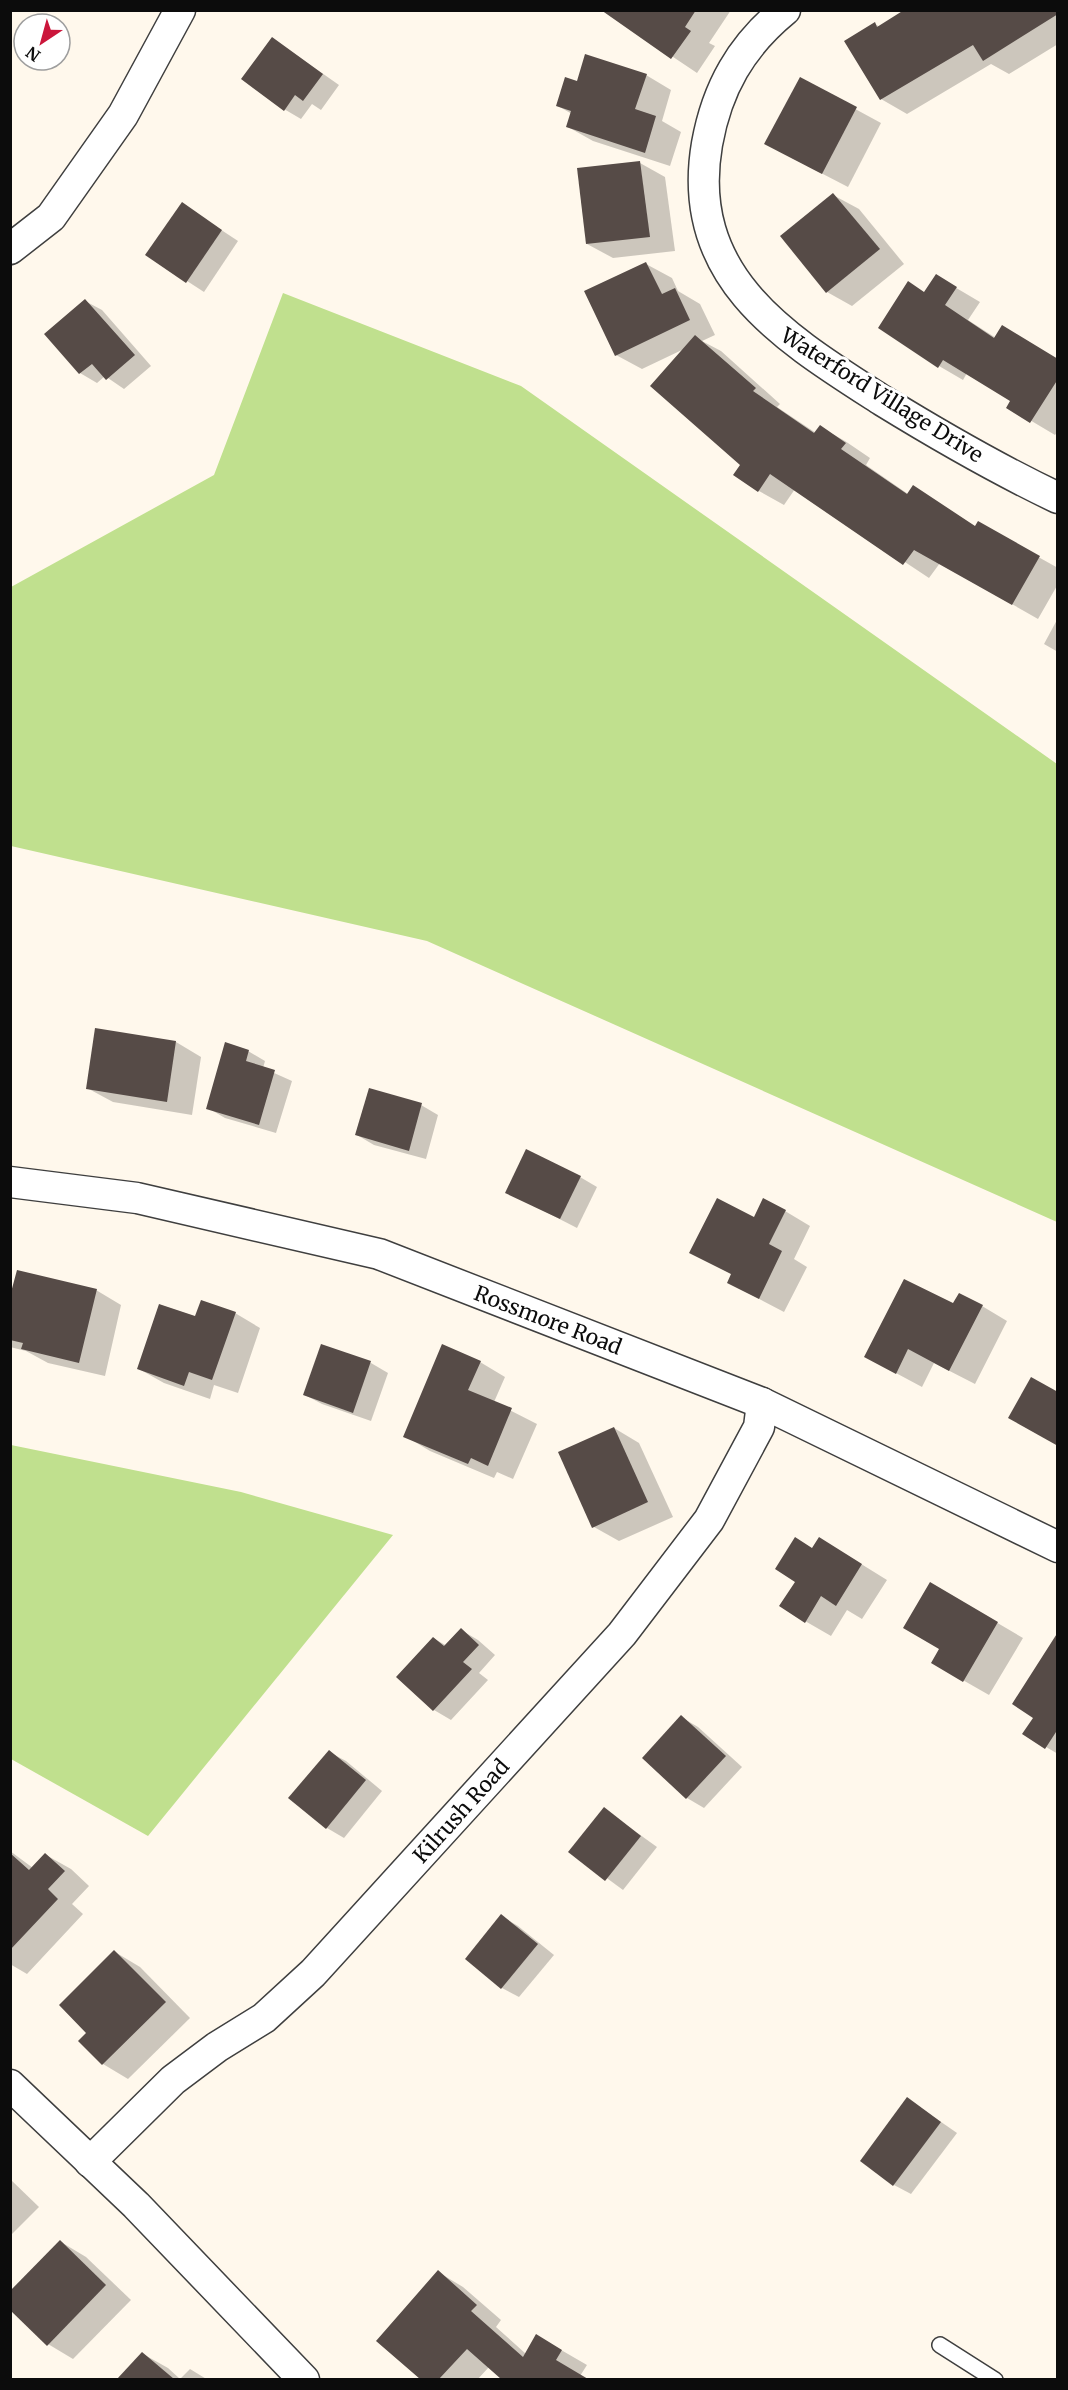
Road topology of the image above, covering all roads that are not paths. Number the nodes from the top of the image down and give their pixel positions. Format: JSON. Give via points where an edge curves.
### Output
{"nodes":[{"id":1,"x":180,"y":10,"type":"edge"},
{"id":2,"x":785,"y":10,"type":"edge"},
{"id":3,"x":10,"y":249,"type":"edge"},
{"id":4,"x":1058,"y":498,"type":"edge"},
{"id":5,"x":10,"y":1182,"type":"edge"},
{"id":6,"x":762,"y":1403,"type":"junction"},
{"id":7,"x":1058,"y":1547,"type":"edge"},
{"id":8,"x":10,"y":2085,"type":"edge"},
{"id":9,"x":90,"y":2162,"type":"junction"},
{"id":10,"x":940,"y":2345,"type":"dead end"},
{"id":11,"x":303,"y":2379,"type":"edge"},
{"id":12,"x":995,"y":2379,"type":"edge"}],
"edges":[{"from":1,"to":3,"type":"street","via":[[123,115],[51,217]]},
{"from":2,"to":4,"type":"street","name":"Waterford Village Drive","via":[[747,46],[724,86],[710,129],[702,170],[704,212],[719,252],[740,289],[760,313],[808,353],[954,445]]},
{"from":5,"to":6,"type":"street","name":"Rossmore Road","via":[[137,1198],[379,1254]]},
{"from":6,"to":7,"type":"street","name":"Rossmore Road"},
{"from":6,"to":9,"type":"street","name":"Kilrush Road","via":[[759,1427],[710,1520],[622,1634],[313,1973],[264,2018],[173,2080]]},
{"from":8,"to":9,"type":"street"},
{"from":9,"to":11,"type":"street"},
{"from":10,"to":12,"type":"lane"}]}
